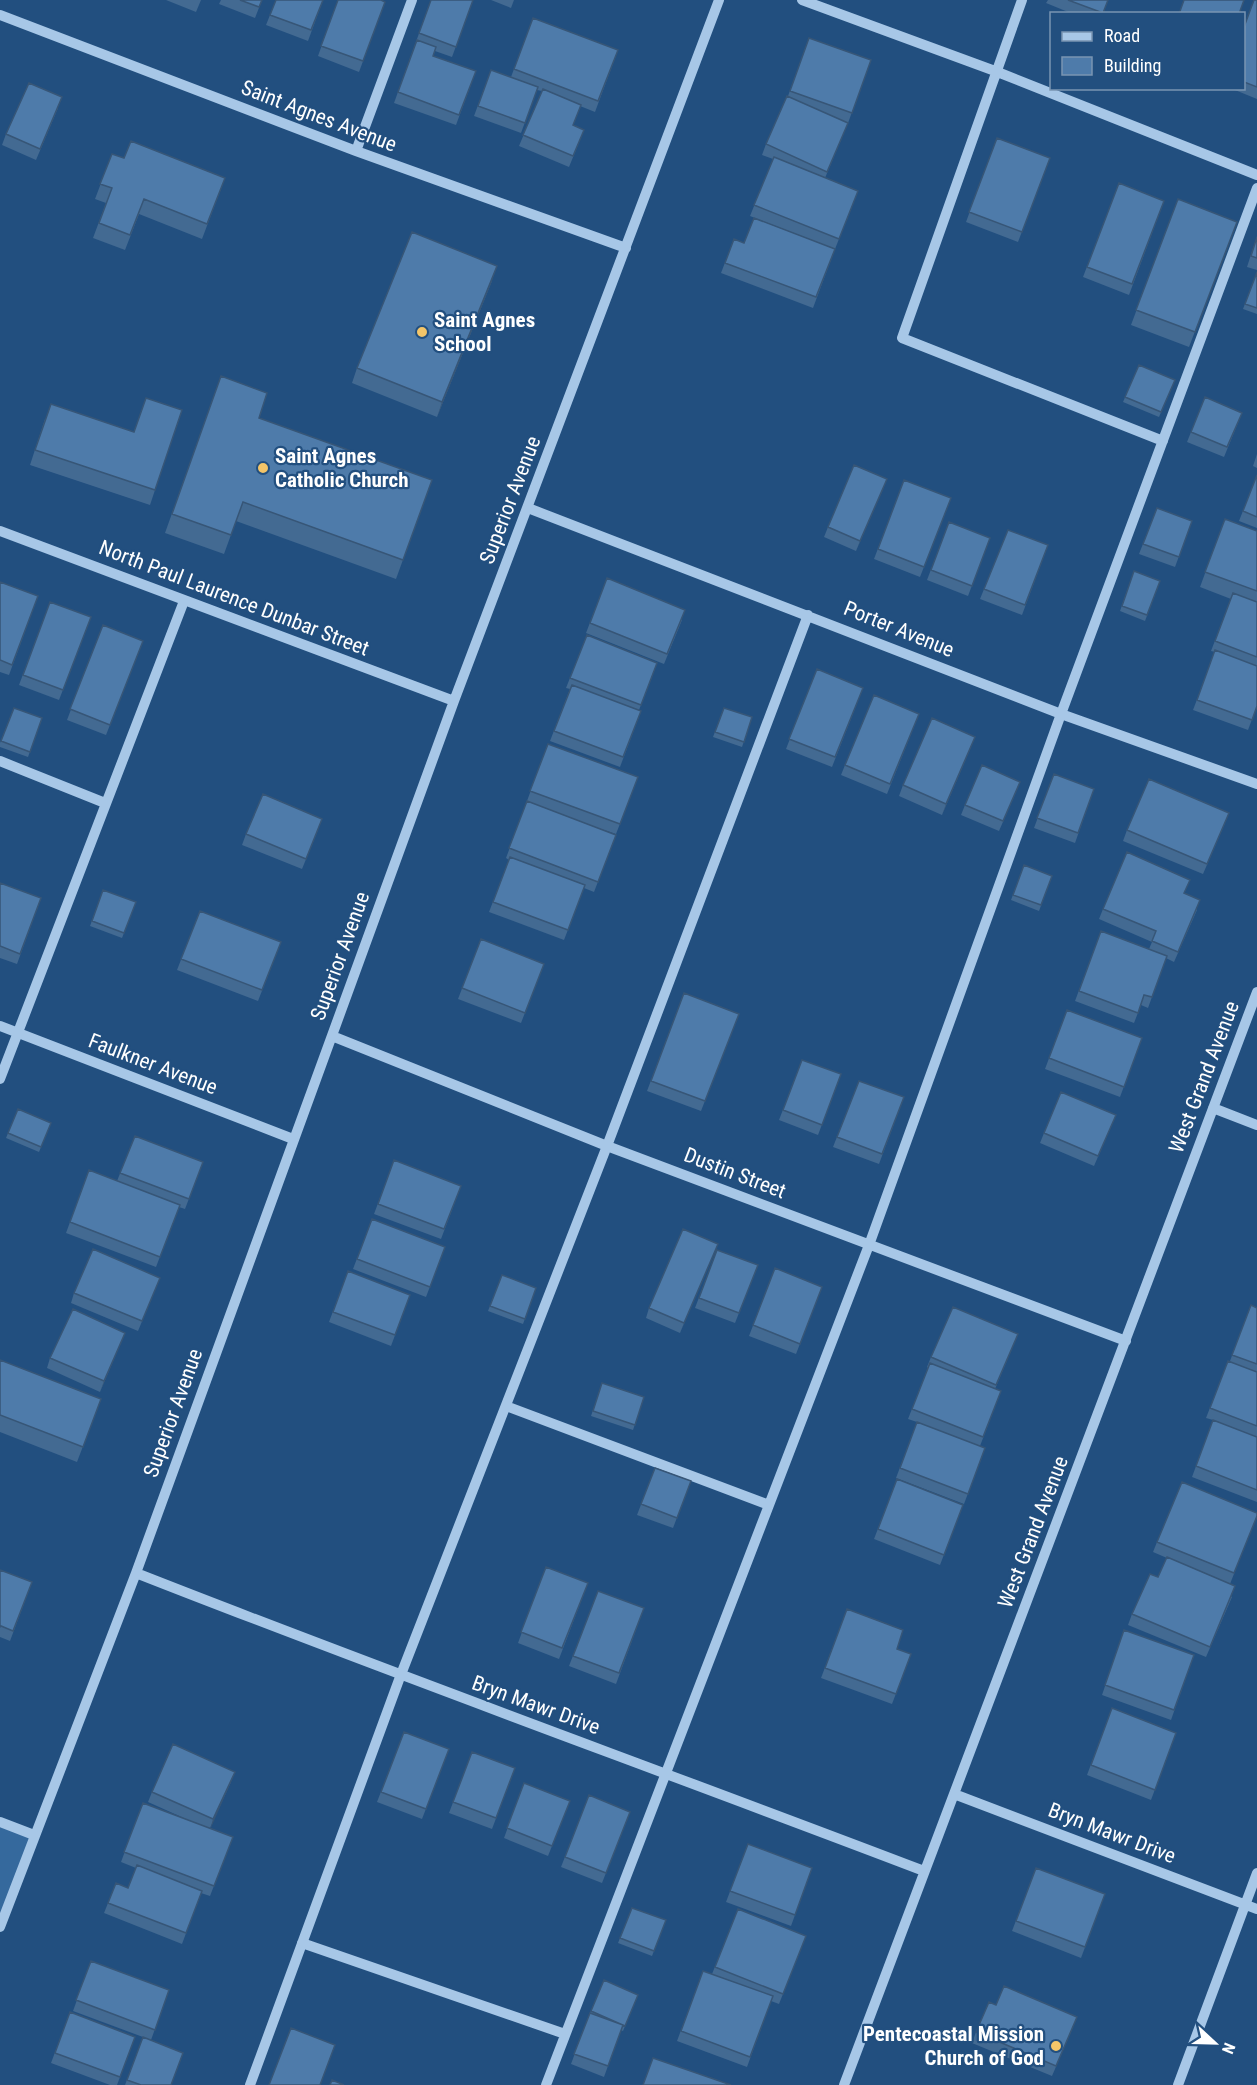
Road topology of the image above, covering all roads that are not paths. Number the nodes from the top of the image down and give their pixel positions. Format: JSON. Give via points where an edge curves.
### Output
{"nodes":[{"id":1,"x":412,"y":0,"type":"edge"},
{"id":2,"x":719,"y":0,"type":"edge"},
{"id":3,"x":802,"y":0,"type":"edge"},
{"id":4,"x":1022,"y":0,"type":"edge"},
{"id":5,"x":0,"y":15,"type":"edge"},
{"id":6,"x":995,"y":71,"type":"junction"},
{"id":7,"x":356,"y":151,"type":"junction"},
{"id":8,"x":1257,"y":176,"type":"edge"},
{"id":9,"x":1257,"y":188,"type":"edge"},
{"id":10,"x":626,"y":248,"type":"junction"},
{"id":11,"x":1163,"y":441,"type":"junction"},
{"id":12,"x":528,"y":508,"type":"junction"},
{"id":13,"x":0,"y":531,"type":"edge"},
{"id":14,"x":184,"y":601,"type":"junction"},
{"id":15,"x":808,"y":615,"type":"junction"},
{"id":16,"x":454,"y":701,"type":"junction"},
{"id":17,"x":1061,"y":714,"type":"junction"},
{"id":18,"x":0,"y":761,"type":"edge"},
{"id":19,"x":1257,"y":784,"type":"edge"},
{"id":20,"x":105,"y":803,"type":"junction"},
{"id":21,"x":1257,"y":992,"type":"edge"},
{"id":22,"x":0,"y":1026,"type":"edge"},
{"id":23,"x":18,"y":1033,"type":"junction"},
{"id":24,"x":332,"y":1036,"type":"junction"},
{"id":25,"x":0,"y":1079,"type":"edge"},
{"id":26,"x":1213,"y":1108,"type":"junction"},
{"id":27,"x":1257,"y":1125,"type":"edge"},
{"id":28,"x":293,"y":1139,"type":"junction"},
{"id":29,"x":607,"y":1146,"type":"junction"},
{"id":30,"x":869,"y":1245,"type":"junction"},
{"id":31,"x":1126,"y":1341,"type":"junction"},
{"id":32,"x":506,"y":1406,"type":"junction"},
{"id":33,"x":769,"y":1505,"type":"junction"},
{"id":34,"x":136,"y":1574,"type":"junction"},
{"id":35,"x":400,"y":1677,"type":"junction"},
{"id":36,"x":666,"y":1773,"type":"junction"},
{"id":37,"x":954,"y":1794,"type":"junction"},
{"id":38,"x":0,"y":1822,"type":"edge"},
{"id":39,"x":34,"y":1834,"type":"junction"},
{"id":40,"x":924,"y":1871,"type":"junction"},
{"id":41,"x":1257,"y":1873,"type":"edge"},
{"id":42,"x":1245,"y":1905,"type":"junction"},
{"id":43,"x":1257,"y":1909,"type":"edge"},
{"id":44,"x":0,"y":1926,"type":"edge"},
{"id":45,"x":302,"y":1943,"type":"junction"},
{"id":46,"x":565,"y":2034,"type":"junction"},
{"id":47,"x":250,"y":2085,"type":"edge"},
{"id":48,"x":546,"y":2085,"type":"edge"},
{"id":49,"x":844,"y":2085,"type":"edge"},
{"id":50,"x":1178,"y":2085,"type":"edge"}],
"edges":[{"from":1,"to":7,"type":"street"},
{"from":2,"to":10,"type":"street","name":"Superior Avenue"},
{"from":3,"to":6,"type":"street"},
{"from":4,"to":6,"type":"street"},
{"from":5,"to":7,"type":"street","name":"Saint Agnes Avenue"},
{"from":6,"to":8,"type":"street"},
{"from":6,"to":11,"type":"street","via":[[902,338]]},
{"from":7,"to":10,"type":"street","name":"Saint Agnes Avenue"},
{"from":9,"to":11,"type":"street"},
{"from":10,"to":12,"type":"street","name":"Superior Avenue"},
{"from":11,"to":17,"type":"street"},
{"from":12,"to":15,"type":"street","name":"Porter Avenue"},
{"from":12,"to":16,"type":"street","name":"Superior Avenue"},
{"from":13,"to":14,"type":"street","name":"North Paul Laurence Dunbar Street"},
{"from":14,"to":16,"type":"street","name":"North Paul Laurence Dunbar Street"},
{"from":14,"to":20,"type":"street"},
{"from":15,"to":17,"type":"street","name":"Porter Avenue"},
{"from":15,"to":29,"type":"street"},
{"from":16,"to":24,"type":"street","name":"Superior Avenue"},
{"from":17,"to":19,"type":"street","name":"Porter Avenue"},
{"from":17,"to":30,"type":"street"},
{"from":18,"to":20,"type":"street"},
{"from":20,"to":23,"type":"street"},
{"from":21,"to":26,"type":"street","name":"West Grand Avenue"},
{"from":22,"to":23,"type":"street","name":"Faulkner Avenue"},
{"from":23,"to":25,"type":"street"},
{"from":23,"to":28,"type":"street","name":"Faulkner Avenue"},
{"from":24,"to":28,"type":"street","name":"Superior Avenue"},
{"from":24,"to":29,"type":"street","name":"Dustin Street"},
{"from":26,"to":27,"type":"street"},
{"from":26,"to":31,"type":"street","name":"West Grand Avenue"},
{"from":28,"to":34,"type":"street","name":"Superior Avenue"},
{"from":29,"to":30,"type":"street","name":"Dustin Street"},
{"from":29,"to":32,"type":"street"},
{"from":30,"to":31,"type":"street","name":"Dustin Street"},
{"from":30,"to":33,"type":"street"},
{"from":31,"to":37,"type":"street","name":"West Grand Avenue"},
{"from":32,"to":33,"type":"street"},
{"from":32,"to":35,"type":"street"},
{"from":33,"to":36,"type":"street"},
{"from":34,"to":35,"type":"street","name":"Bryn Mawr Drive"},
{"from":34,"to":39,"type":"street","name":"Superior Avenue"},
{"from":35,"to":36,"type":"street","name":"Bryn Mawr Drive"},
{"from":35,"to":45,"type":"street"},
{"from":36,"to":40,"type":"street","name":"Bryn Mawr Drive"},
{"from":36,"to":46,"type":"street"},
{"from":37,"to":40,"type":"street","name":"West Grand Avenue"},
{"from":37,"to":42,"type":"street","name":"Bryn Mawr Drive"},
{"from":38,"to":39,"type":"street"},
{"from":39,"to":44,"type":"street","name":"Superior Avenue"},
{"from":40,"to":49,"type":"street","name":"West Grand Avenue"},
{"from":41,"to":42,"type":"street"},
{"from":42,"to":43,"type":"street","name":"Bryn Mawr Drive"},
{"from":42,"to":50,"type":"street"},
{"from":45,"to":46,"type":"street"},
{"from":45,"to":47,"type":"street"},
{"from":46,"to":48,"type":"street"}]}
